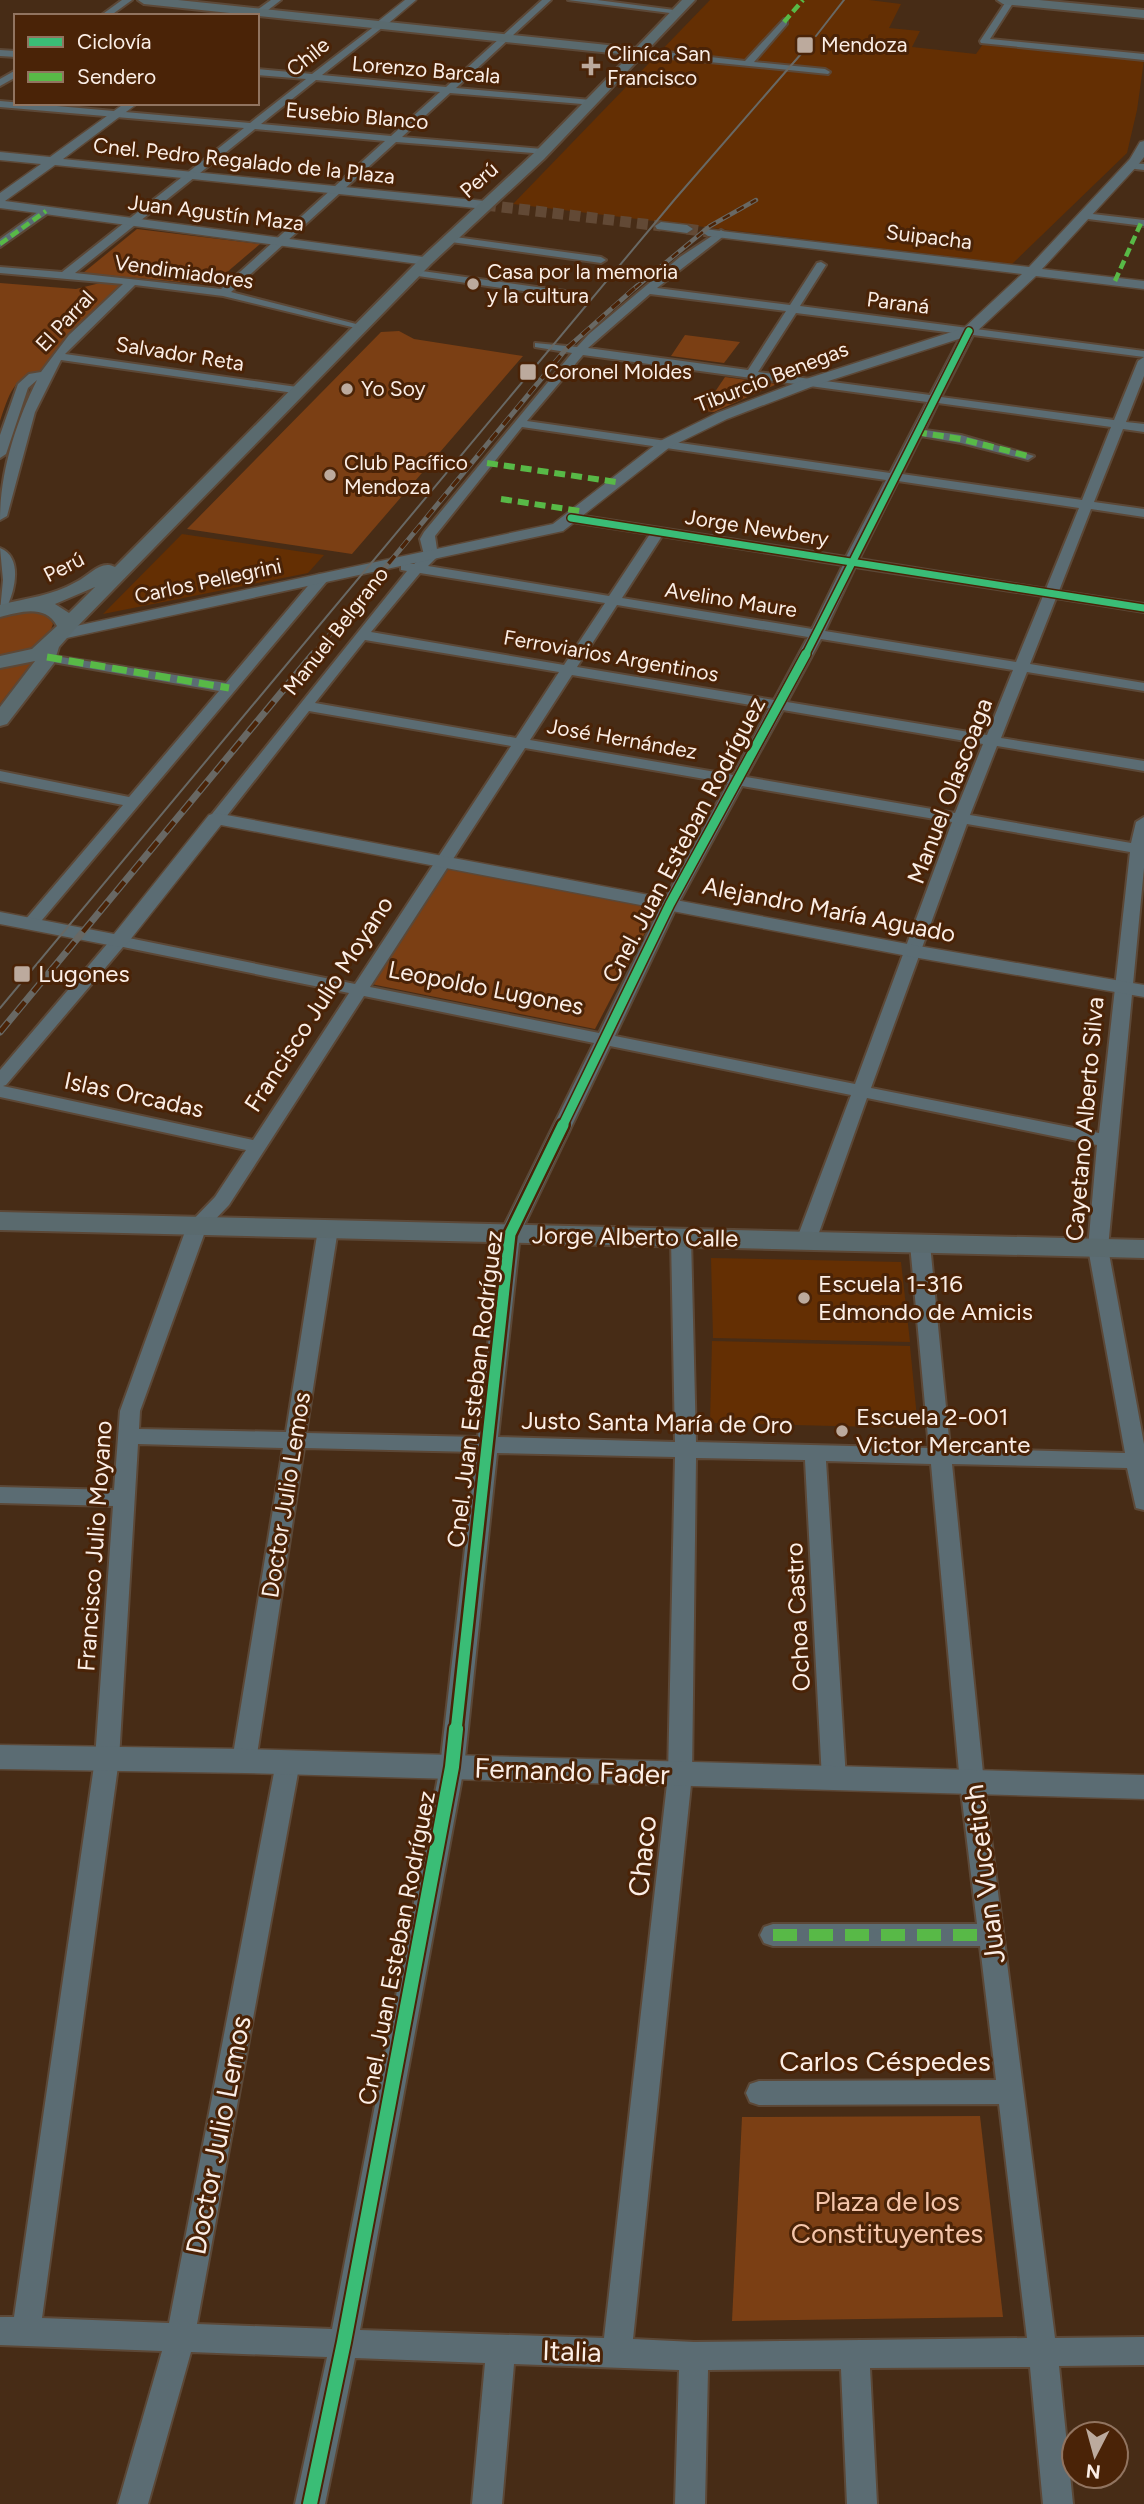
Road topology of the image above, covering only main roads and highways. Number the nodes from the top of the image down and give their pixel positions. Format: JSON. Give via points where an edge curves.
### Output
{"nodes":[{"id":1,"x":144,"y":0,"type":"edge"},
{"id":2,"x":689,"y":0,"type":"edge"},
{"id":3,"x":1003,"y":0,"type":"edge"},
{"id":4,"x":1011,"y":0,"type":"edge"},
{"id":5,"x":252,"y":11,"type":"edge"},
{"id":6,"x":1144,"y":14,"type":"edge"},
{"id":7,"x":640,"y":52,"type":"junction"},
{"id":8,"x":297,"y":391,"type":"junction"},
{"id":9,"x":32,"y":605,"type":"junction"},
{"id":10,"x":0,"y":609,"type":"edge"},
{"id":11,"x":57,"y":641,"type":"junction"},
{"id":12,"x":0,"y":662,"type":"edge"},
{"id":13,"x":0,"y":719,"type":"edge"},
{"id":14,"x":0,"y":1221,"type":"edge"},
{"id":15,"x":1144,"y":1249,"type":"edge"}],
"edges":[{"from":1,"to":5,"type":"main road"},
{"from":2,"to":7,"type":"main road","name":"Perú"},
{"from":3,"to":4,"type":"main road"},
{"from":4,"to":6,"type":"main road"},
{"from":5,"to":7,"type":"main road"},
{"from":7,"to":8,"type":"main road","name":"Perú"},
{"from":8,"to":9,"type":"main road","name":"Perú","via":[[279,399],[99,576],[72,593]]},
{"from":8,"to":11,"type":"main road","name":"Perú"},
{"from":9,"to":10,"type":"main road","name":"Perú"},
{"from":9,"to":11,"type":"main road","via":[[57,611]]},
{"from":11,"to":12,"type":"main road","via":[[28,658]]},
{"from":11,"to":13,"type":"main road","name":"Perú"},
{"from":14,"to":15,"type":"main road","name":"Jorge Alberto Calle"}]}
